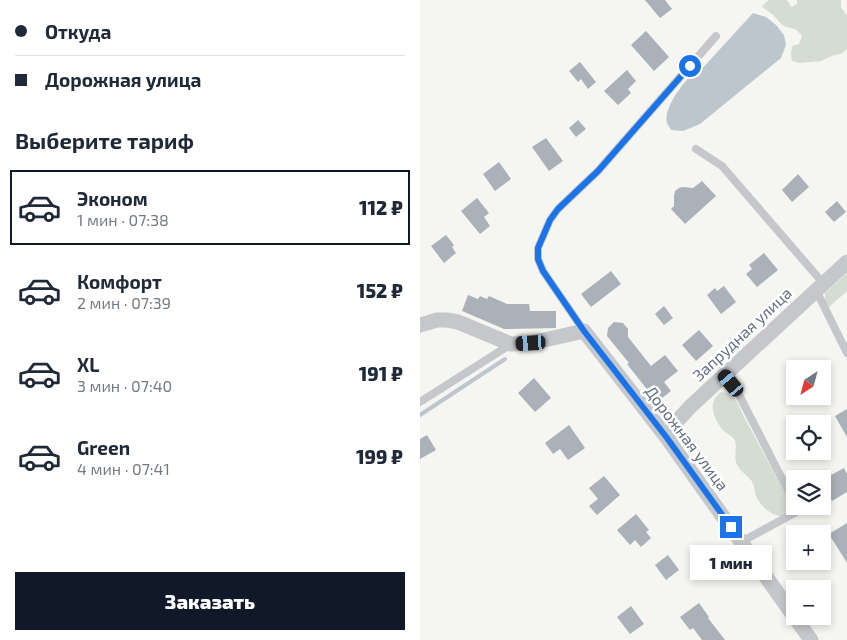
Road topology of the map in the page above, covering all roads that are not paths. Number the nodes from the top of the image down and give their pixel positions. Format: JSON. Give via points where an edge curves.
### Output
{"nodes":[{"id":1,"x":716,"y":36,"type":"dead end"},
{"id":2,"x":696,"y":149,"type":"dead end"},
{"id":3,"x":847,"y":262,"type":"edge"},
{"id":4,"x":819,"y":287,"type":"junction"},
{"id":5,"x":420,"y":325,"type":"edge"},
{"id":6,"x":584,"y":331,"type":"junction"},
{"id":7,"x":511,"y":344,"type":"junction"},
{"id":8,"x":847,"y":353,"type":"edge"},
{"id":9,"x":724,"y":375,"type":"junction"},
{"id":10,"x":420,"y":402,"type":"edge"},
{"id":11,"x":667,"y":438,"type":"junction"},
{"id":12,"x":786,"y":485,"type":"edge"},
{"id":13,"x":789,"y":515,"type":"edge"},
{"id":14,"x":741,"y":542,"type":"junction"},
{"id":15,"x":811,"y":640,"type":"edge"}],
"edges":[{"from":1,"to":6,"type":"lane","via":[[598,171],[550,220],[538,248],[538,259]]},
{"from":2,"to":4,"type":"lane","via":[[722,166]]},
{"from":3,"to":4,"type":"street","name":"Запрудная улица"},
{"from":4,"to":8,"type":"lane"},
{"from":4,"to":9,"type":"street","name":"Запрудная улица"},
{"from":5,"to":7,"type":"street","via":[[437,320],[458,322]]},
{"from":6,"to":7,"type":"street","via":[[531,343]]},
{"from":6,"to":11,"type":"street","name":"Дорожная улица"},
{"from":7,"to":10,"type":"lane"},
{"from":9,"to":11,"type":"street","name":"Запрудная улица","via":[[678,420]]},
{"from":9,"to":12,"type":"lane","via":[[738,391]]},
{"from":11,"to":14,"type":"street","name":"Дорожная улица"},
{"from":13,"to":14,"type":"lane"},
{"from":14,"to":15,"type":"street","name":"Дорожная улица"}]}
